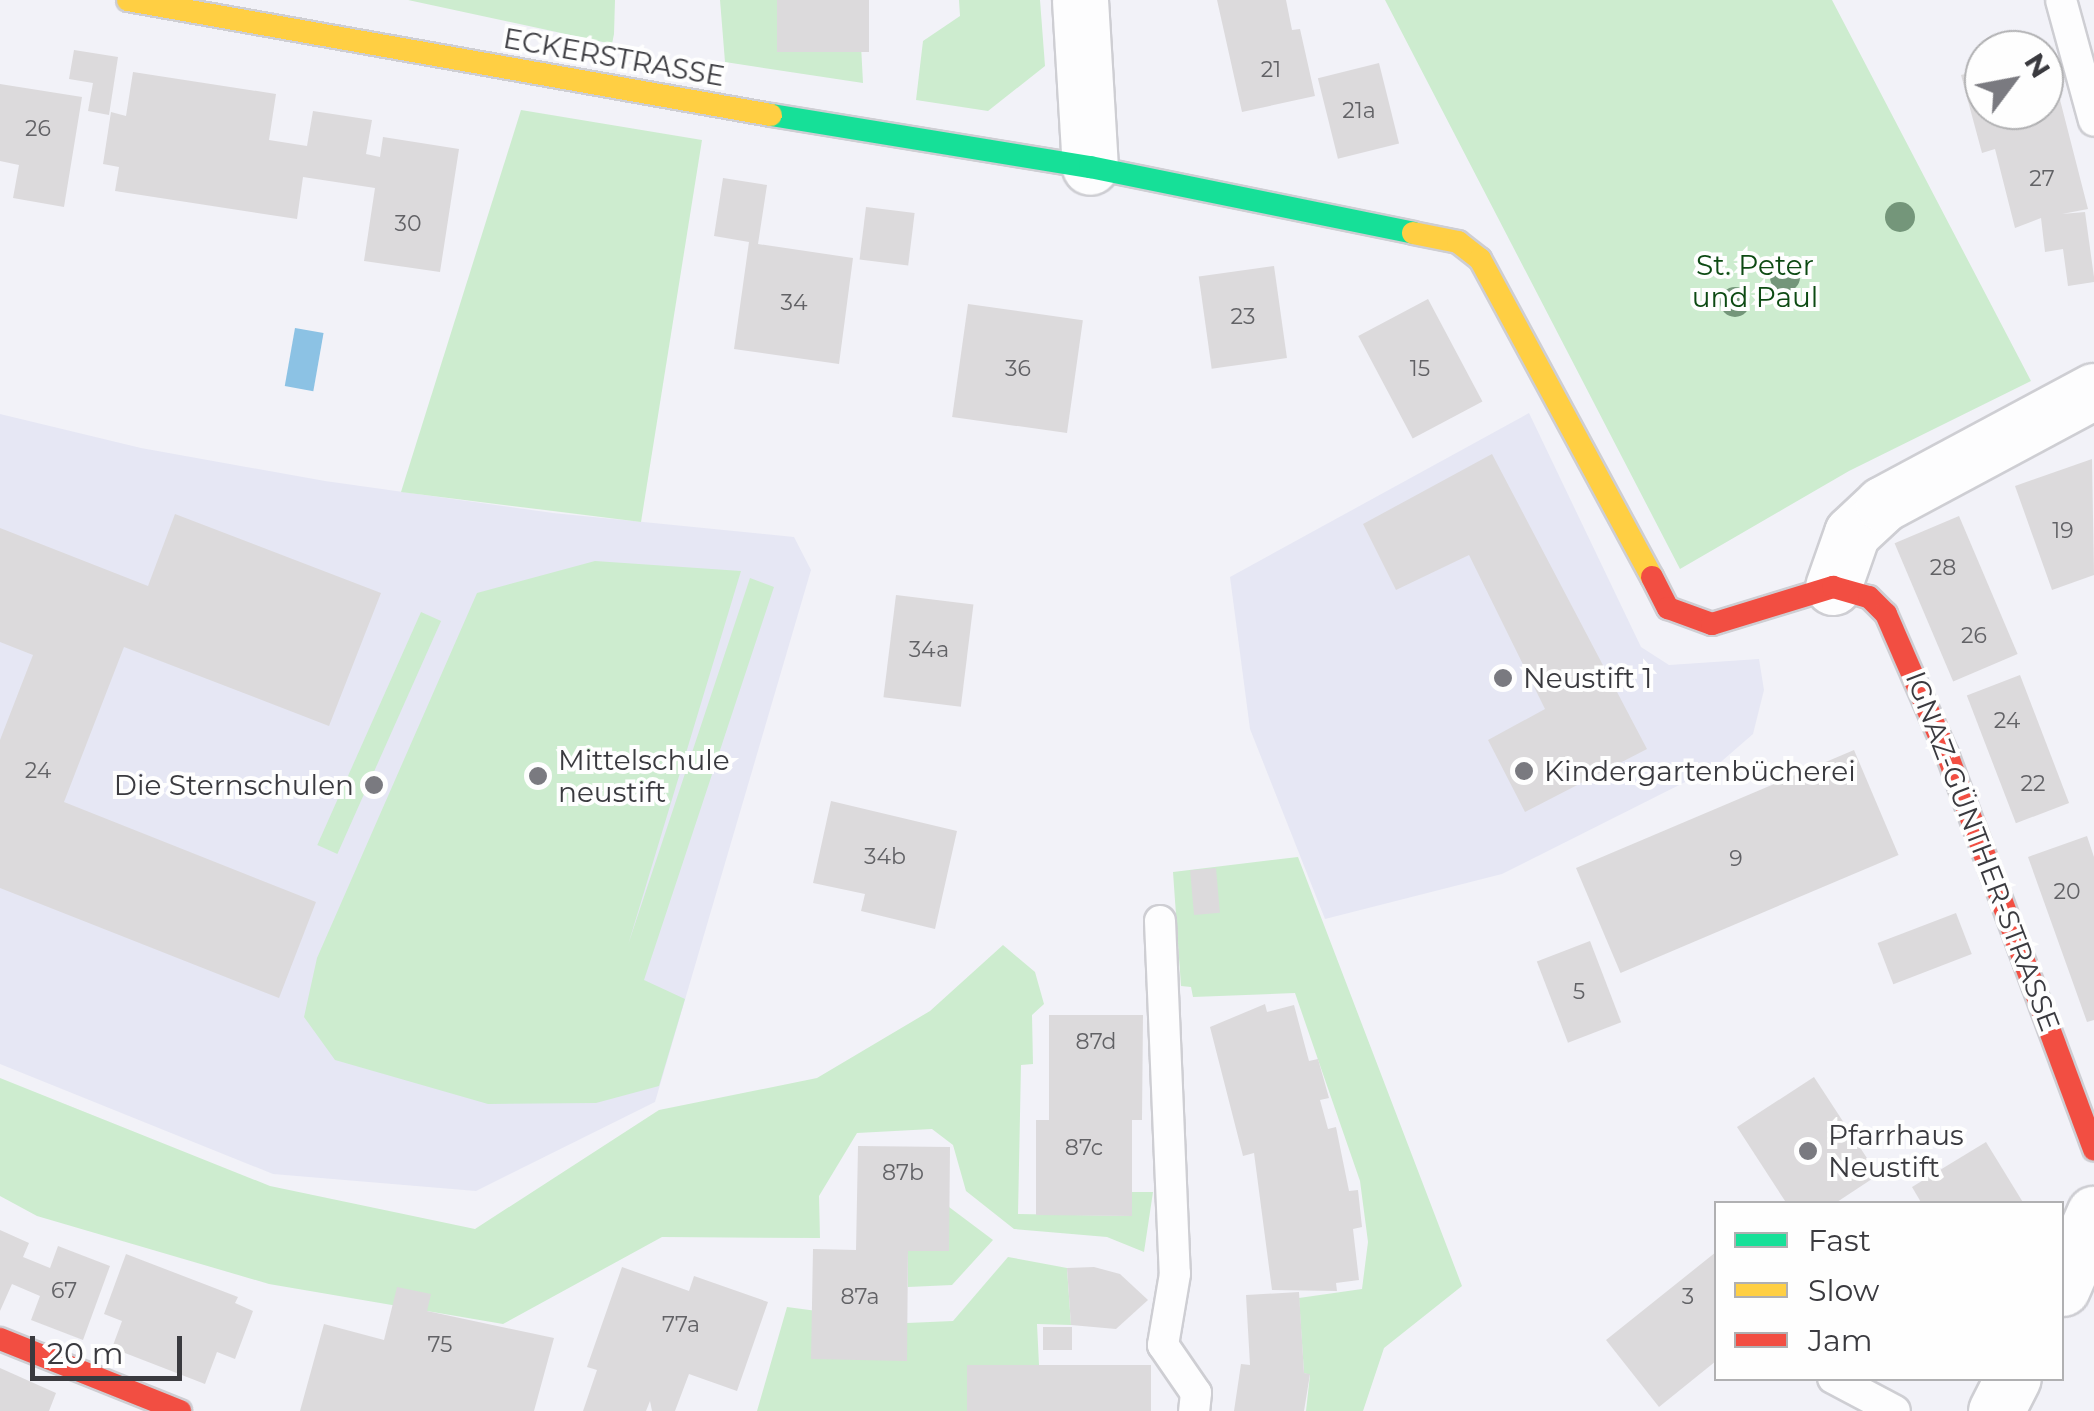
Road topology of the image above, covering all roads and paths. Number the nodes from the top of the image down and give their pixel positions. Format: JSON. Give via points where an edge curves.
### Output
{"nodes":[{"id":1,"x":128,"y":0,"type":"edge"},
{"id":2,"x":1080,"y":0,"type":"edge"},
{"id":3,"x":2062,"y":0,"type":"edge"},
{"id":4,"x":2094,"y":121,"type":"edge"},
{"id":5,"x":1090,"y":167,"type":"junction"},
{"id":6,"x":2094,"y":391,"type":"edge"},
{"id":7,"x":1833,"y":587,"type":"junction"},
{"id":8,"x":1160,"y":922,"type":"dead end"},
{"id":9,"x":2094,"y":1150,"type":"edge"},
{"id":10,"x":2094,"y":1214,"type":"edge"},
{"id":11,"x":2064,"y":1283,"type":"edge"},
{"id":12,"x":0,"y":1339,"type":"edge"},
{"id":13,"x":1838,"y":1381,"type":"edge"},
{"id":14,"x":2011,"y":1381,"type":"edge"},
{"id":15,"x":180,"y":1411,"type":"edge"},
{"id":16,"x":1194,"y":1411,"type":"edge"},
{"id":17,"x":1895,"y":1411,"type":"edge"},
{"id":18,"x":1996,"y":1411,"type":"edge"}],
"edges":[{"from":1,"to":5,"type":"street","name":"ECKERSTRASSE","via":[[971,152]]},
{"from":2,"to":5,"type":"street"},
{"from":3,"to":4,"type":"lane"},
{"from":5,"to":7,"type":"street","via":[[1458,242],[1480,259],[1529,340],[1668,608],[1712,624]]},
{"from":6,"to":7,"type":"street","via":[[1882,504],[1852,533]]},
{"from":7,"to":9,"type":"street","name":"IGNAZ-GÜNTHER-STRASSE","via":[[1869,596],[1906,649]]},
{"from":8,"to":16,"type":"lane","via":[[1175,1274],[1163,1345],[1196,1393]]},
{"from":10,"to":11,"type":"street"},
{"from":12,"to":15,"type":"street"},
{"from":13,"to":17,"type":"lane"},
{"from":14,"to":18,"type":"street"}]}
